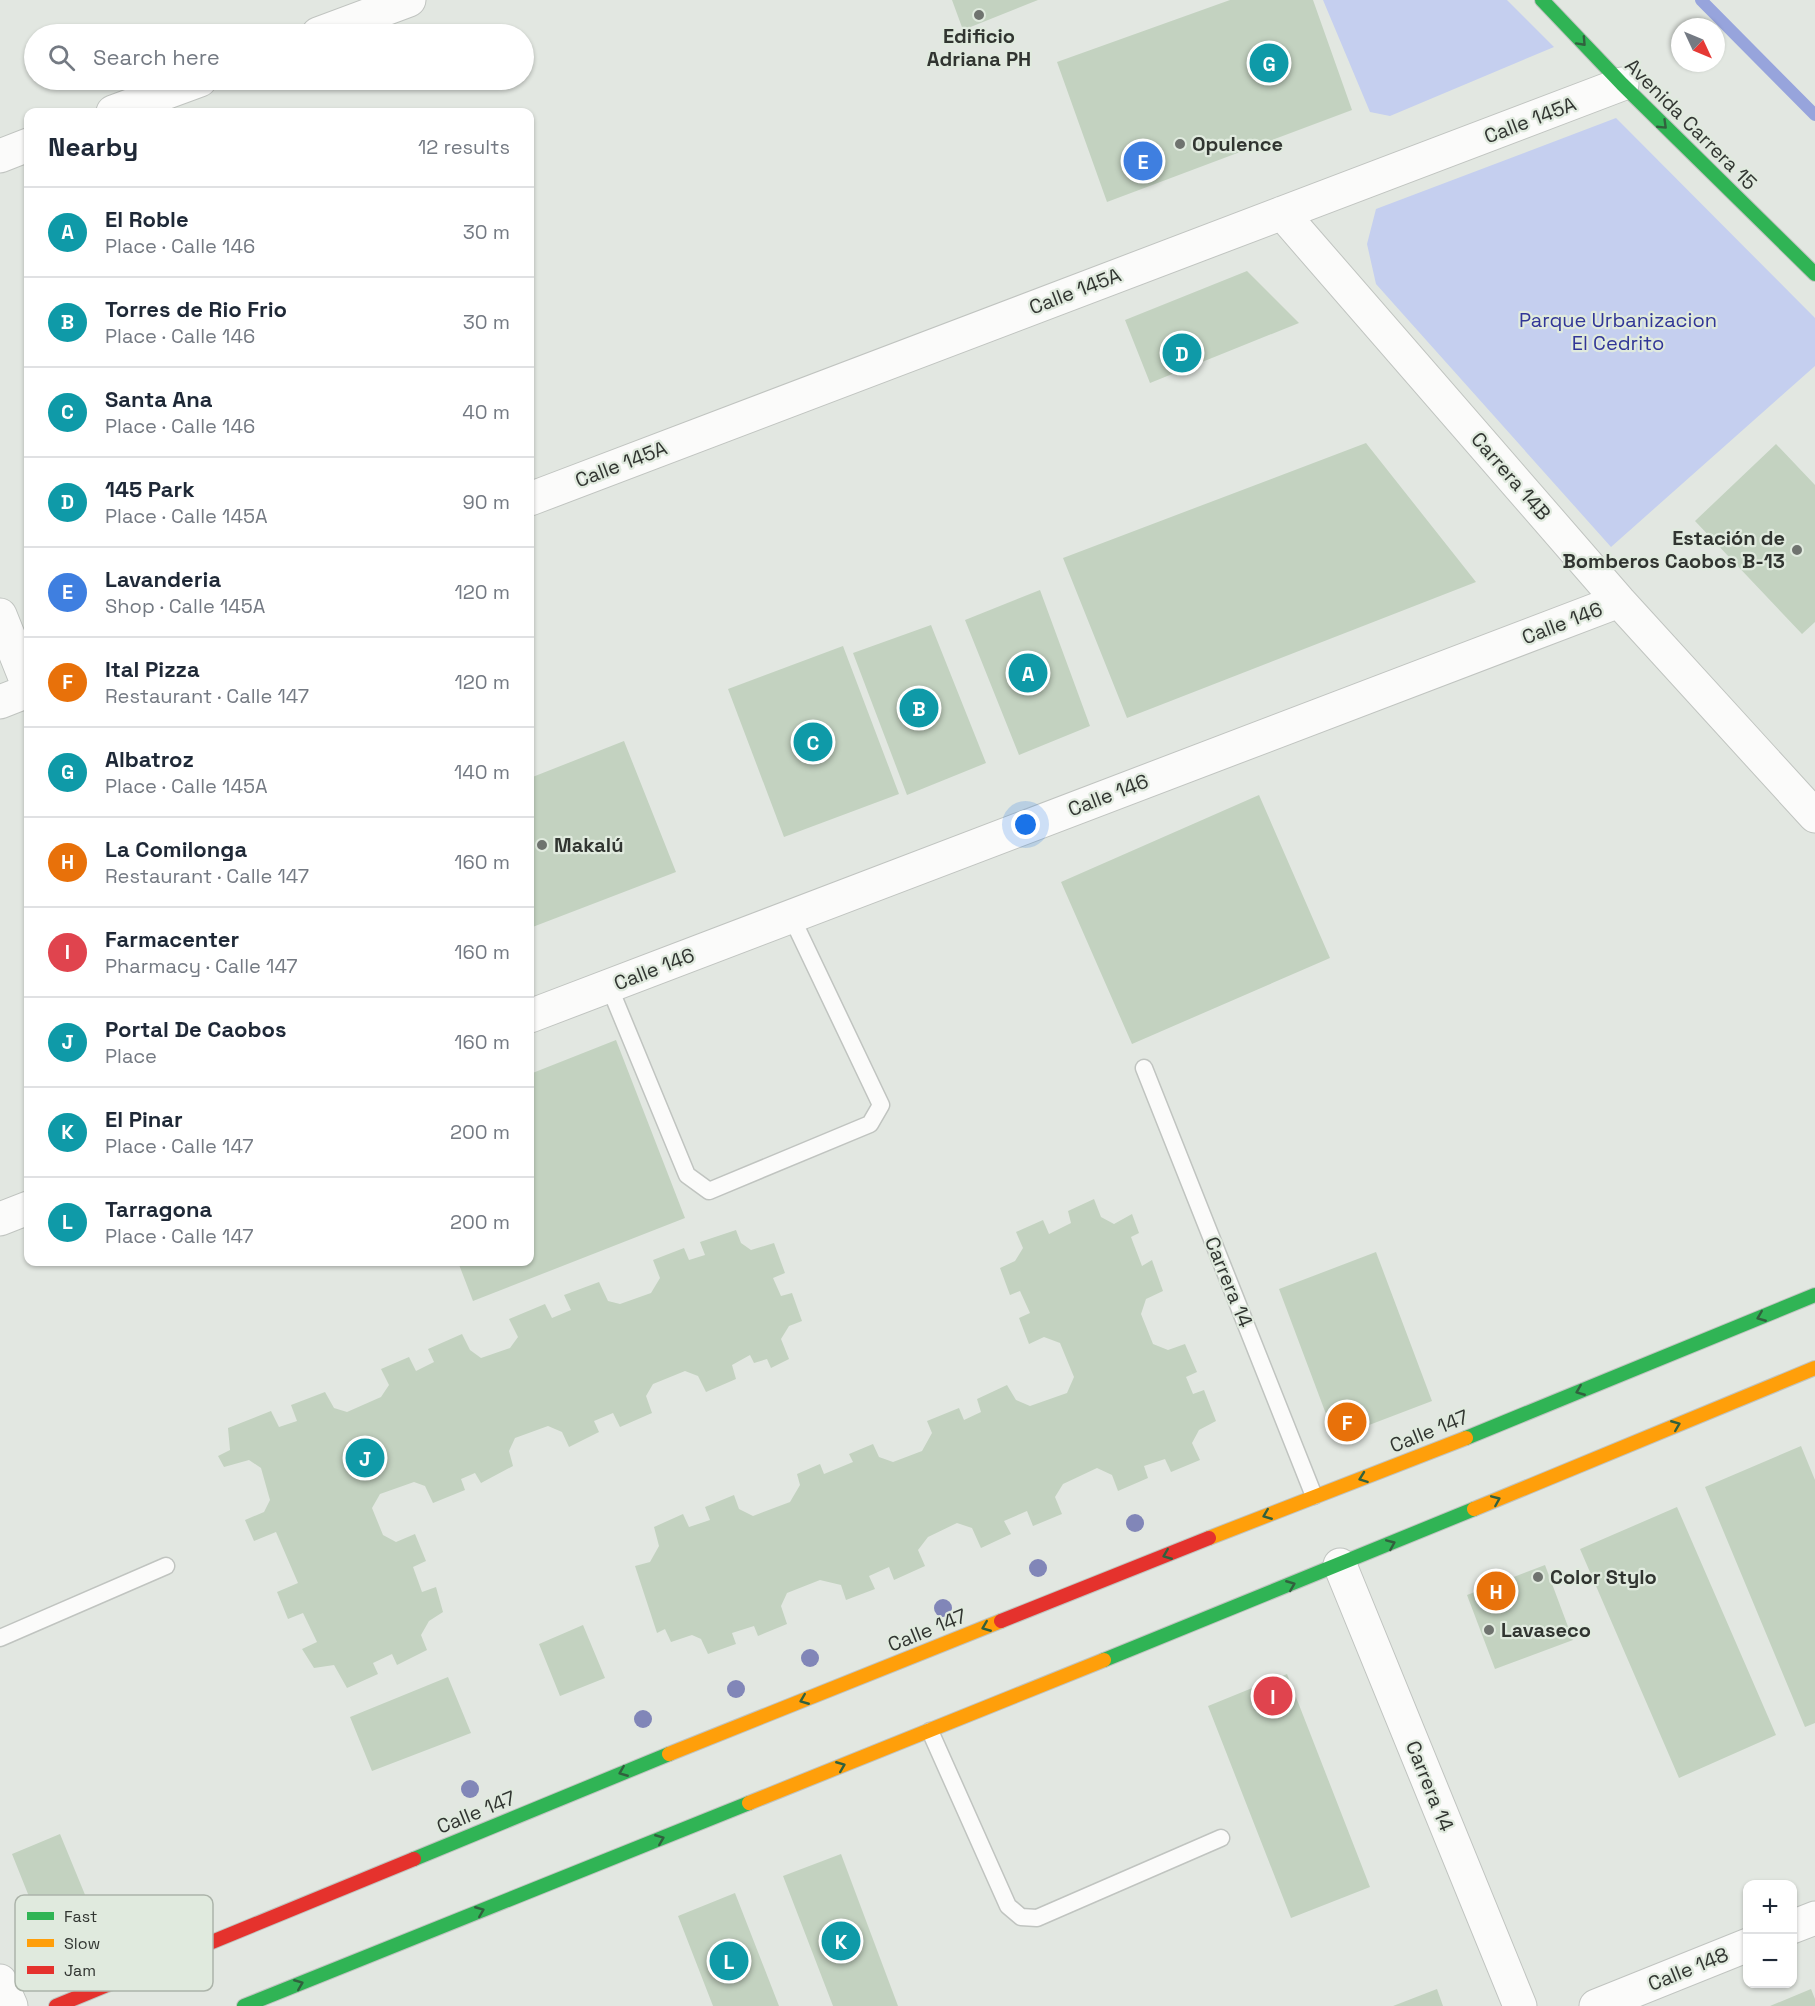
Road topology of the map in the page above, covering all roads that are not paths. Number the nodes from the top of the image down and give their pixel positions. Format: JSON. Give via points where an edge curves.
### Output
{"nodes":[{"id":1,"x":409,"y":0,"type":"edge"},
{"id":2,"x":1542,"y":0,"type":"edge"},
{"id":3,"x":345,"y":24,"type":"edge"},
{"id":4,"x":1622,"y":84,"type":"junction"},
{"id":5,"x":173,"y":90,"type":"edge"},
{"id":6,"x":124,"y":108,"type":"edge"},
{"id":7,"x":24,"y":147,"type":"edge"},
{"id":8,"x":0,"y":156,"type":"edge"},
{"id":9,"x":1282,"y":213,"type":"junction"},
{"id":10,"x":1815,"y":274,"type":"edge"},
{"id":11,"x":534,"y":497,"type":"edge"},
{"id":12,"x":1619,"y":601,"type":"junction"},
{"id":13,"x":0,"y":615,"type":"edge"},
{"id":14,"x":24,"y":675,"type":"edge"},
{"id":15,"x":24,"y":693,"type":"edge"},
{"id":16,"x":0,"y":702,"type":"edge"},
{"id":17,"x":1815,"y":816,"type":"edge"},
{"id":18,"x":791,"y":916,"type":"junction"},
{"id":19,"x":609,"y":986,"type":"junction"},
{"id":20,"x":534,"y":1014,"type":"edge"},
{"id":21,"x":1144,"y":1068,"type":"dead end"},
{"id":22,"x":24,"y":1210,"type":"edge"},
{"id":23,"x":0,"y":1219,"type":"edge"},
{"id":24,"x":1815,"y":1295,"type":"edge"},
{"id":25,"x":1815,"y":1368,"type":"edge"},
{"id":26,"x":1314,"y":1496,"type":"junction"},
{"id":27,"x":1340,"y":1565,"type":"junction"},
{"id":28,"x":166,"y":1566,"type":"dead end"},
{"id":29,"x":0,"y":1638,"type":"edge"},
{"id":30,"x":930,"y":1731,"type":"junction"},
{"id":31,"x":1221,"y":1838,"type":"dead end"},
{"id":32,"x":1815,"y":1918,"type":"edge"},
{"id":33,"x":1797,"y":1925,"type":"edge"},
{"id":34,"x":213,"y":1941,"type":"edge"},
{"id":35,"x":1743,"y":1947,"type":"edge"},
{"id":36,"x":0,"y":1982,"type":"edge"},
{"id":37,"x":92,"y":1991,"type":"edge"},
{"id":38,"x":11,"y":2006,"type":"edge"},
{"id":39,"x":56,"y":2006,"type":"edge"},
{"id":40,"x":244,"y":2006,"type":"edge"},
{"id":41,"x":1520,"y":2006,"type":"edge"},
{"id":42,"x":1596,"y":2006,"type":"edge"}],
"edges":[{"from":1,"to":3,"type":"street"},
{"from":2,"to":4,"type":"main road","name":"Avenida Carrera 15","one_way":true},
{"from":4,"to":9,"type":"street","name":"Calle 145A"},
{"from":4,"to":10,"type":"main road","name":"Avenida Carrera 15","one_way":true},
{"from":5,"to":6,"type":"street"},
{"from":7,"to":8,"type":"street"},
{"from":9,"to":11,"type":"street","name":"Calle 145A"},
{"from":9,"to":12,"type":"street","name":"Carrera 14B"},
{"from":12,"to":17,"type":"street","name":"Carrera 14B"},
{"from":12,"to":18,"type":"street","name":"Calle 146"},
{"from":13,"to":14,"type":"street"},
{"from":15,"to":16,"type":"street"},
{"from":18,"to":19,"type":"street","name":"Calle 146"},
{"from":18,"to":19,"type":"lane","via":[[880,1105],[870,1124],[709,1191],[687,1175]]},
{"from":19,"to":20,"type":"street","name":"Calle 146"},
{"from":21,"to":26,"type":"lane","name":"Carrera 14"},
{"from":22,"to":23,"type":"street"},
{"from":24,"to":26,"type":"main road","name":"Calle 147","one_way":true},
{"from":27,"to":25,"type":"main road","one_way":true},
{"from":26,"to":34,"type":"main road","name":"Calle 147","one_way":true},
{"from":30,"to":27,"type":"main road","one_way":true},
{"from":27,"to":41,"type":"street","name":"Carrera 14"},
{"from":28,"to":29,"type":"lane"},
{"from":30,"to":31,"type":"lane","via":[[1008,1906],[1021,1917],[1037,1918]]},
{"from":40,"to":30,"type":"main road","one_way":true},
{"from":32,"to":33,"type":"street"},
{"from":35,"to":42,"type":"street","name":"Calle 148"},
{"from":36,"to":38,"type":"street"},
{"from":37,"to":39,"type":"main road","name":"Calle 147","one_way":true}]}
